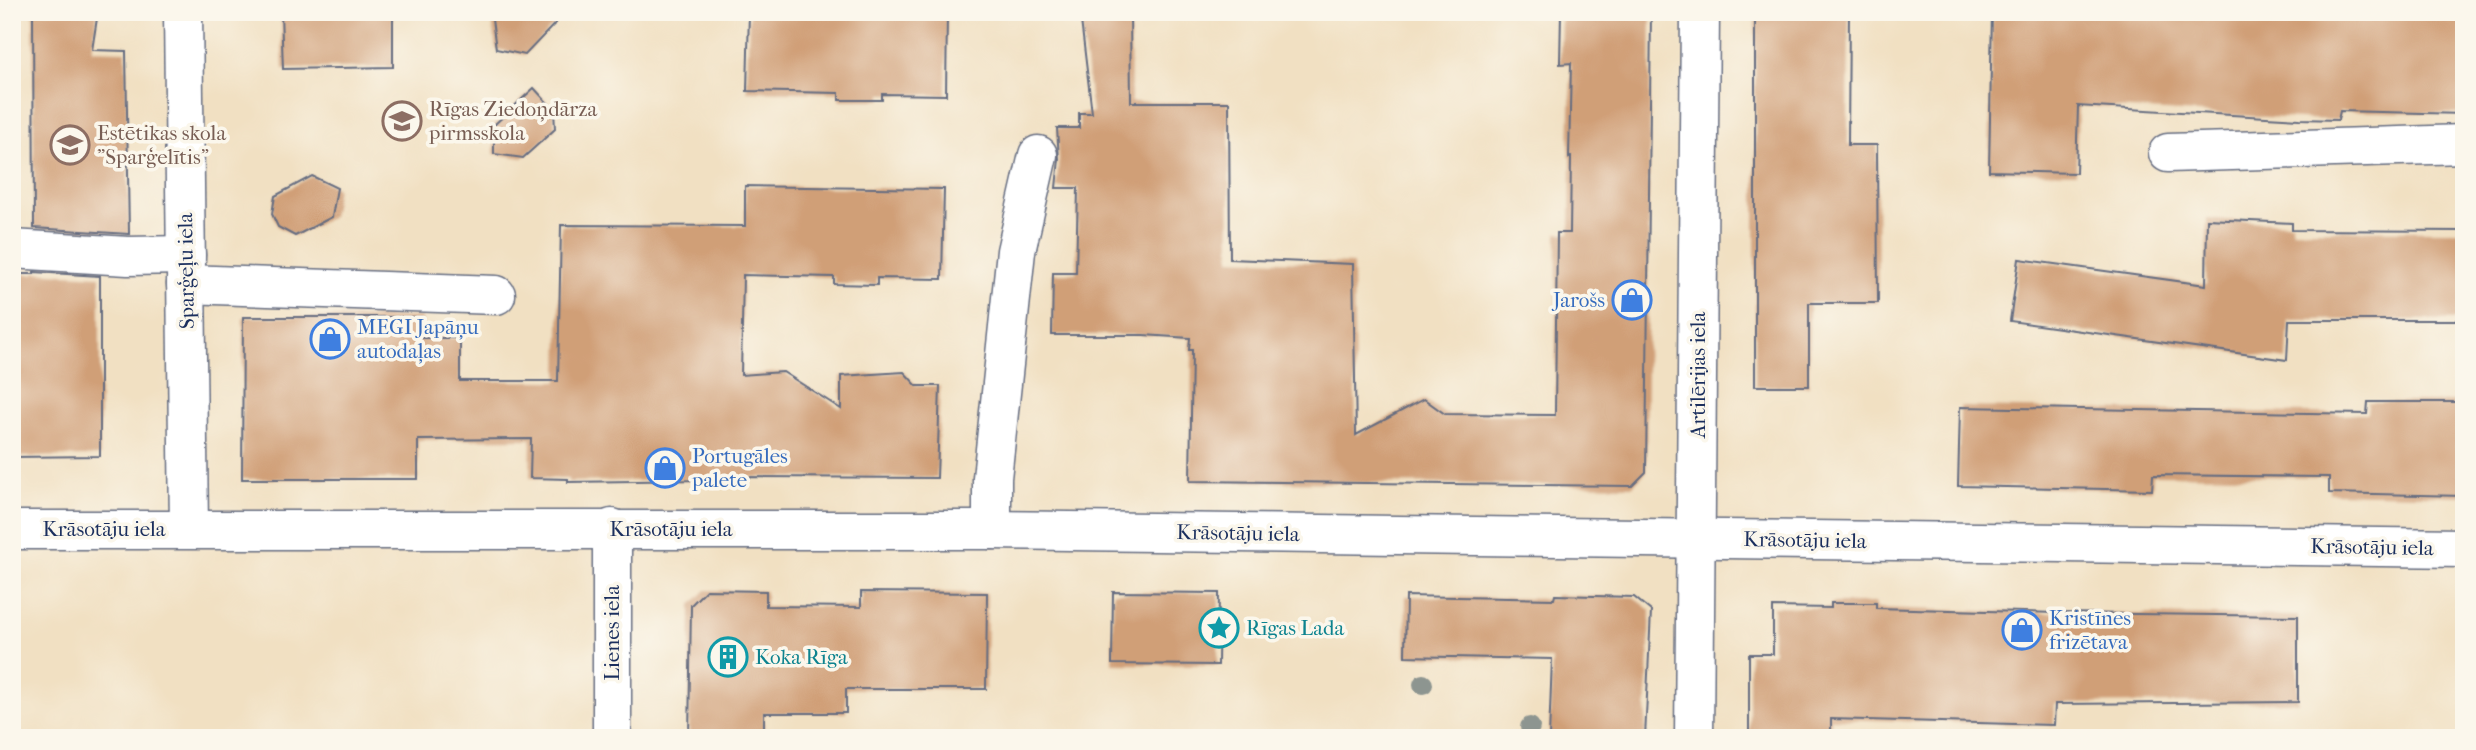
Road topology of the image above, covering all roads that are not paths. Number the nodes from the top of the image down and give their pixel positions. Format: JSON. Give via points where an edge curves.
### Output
{"nodes":[{"id":1,"x":183,"y":12,"type":"edge"},
{"id":2,"x":1700,"y":12,"type":"edge"},
{"id":3,"x":2464,"y":144,"type":"edge"},
{"id":4,"x":2168,"y":153,"type":"dead end"},
{"id":5,"x":1038,"y":155,"type":"dead end"},
{"id":6,"x":12,"y":249,"type":"edge"},
{"id":7,"x":186,"y":269,"type":"junction"},
{"id":8,"x":496,"y":295,"type":"dead end"},
{"id":9,"x":612,"y":528,"type":"junction"},
{"id":10,"x":188,"y":529,"type":"junction"},
{"id":11,"x":12,"y":530,"type":"edge"},
{"id":12,"x":992,"y":530,"type":"junction"},
{"id":13,"x":1697,"y":538,"type":"junction"},
{"id":14,"x":2464,"y":548,"type":"edge"},
{"id":15,"x":612,"y":738,"type":"edge"},
{"id":16,"x":1694,"y":738,"type":"edge"}],
"edges":[{"from":1,"to":7,"type":"street","name":"Sparģeļu iela"},
{"from":2,"to":13,"type":"street","name":"Artilērijas iela"},
{"from":3,"to":4,"type":"street"},
{"from":5,"to":12,"type":"street","via":[[1016,251],[992,478]]},
{"from":6,"to":7,"type":"street","via":[[128,256]]},
{"from":7,"to":8,"type":"street"},
{"from":7,"to":10,"type":"street","name":"Sparģeļu iela"},
{"from":9,"to":10,"type":"street","name":"Krāsotāju iela"},
{"from":9,"to":12,"type":"street","name":"Krāsotāju iela"},
{"from":9,"to":15,"type":"street","name":"Lienes iela"},
{"from":10,"to":11,"type":"street","name":"Krāsotāju iela"},
{"from":12,"to":13,"type":"street","name":"Krāsotāju iela"},
{"from":13,"to":14,"type":"street","name":"Krāsotāju iela"},
{"from":13,"to":16,"type":"street","name":"Artilērijas iela"}]}
